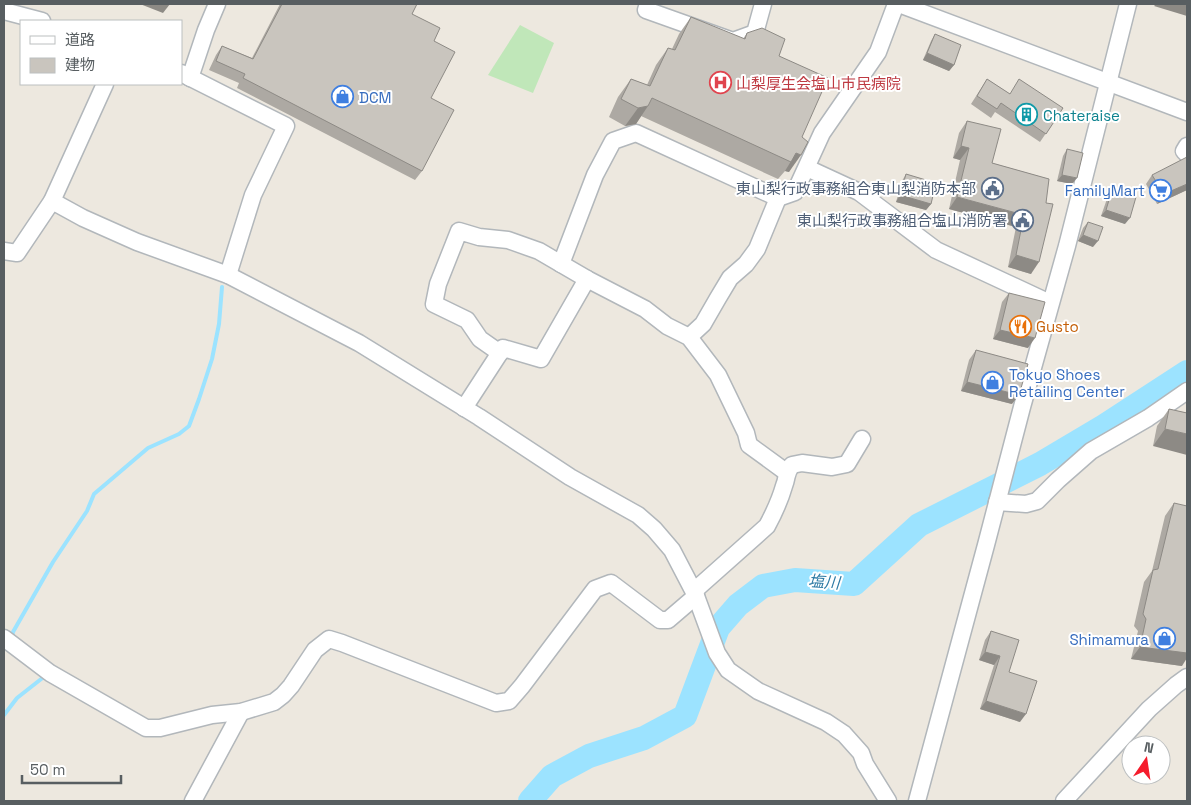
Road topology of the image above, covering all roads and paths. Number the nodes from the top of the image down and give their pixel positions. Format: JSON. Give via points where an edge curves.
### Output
{"nodes":[{"id":1,"x":217,"y":4,"type":"edge"},
{"id":2,"x":648,"y":4,"type":"edge"},
{"id":3,"x":763,"y":4,"type":"edge"},
{"id":4,"x":898,"y":4,"type":"edge"},
{"id":5,"x":1128,"y":4,"type":"edge"},
{"id":6,"x":4,"y":11,"type":"edge"},
{"id":7,"x":38,"y":20,"type":"edge"},
{"id":8,"x":186,"y":76,"type":"edge"},
{"id":9,"x":1108,"y":82,"type":"junction"},
{"id":10,"x":105,"y":85,"type":"edge"},
{"id":11,"x":1187,"y":112,"type":"edge"},
{"id":12,"x":1187,"y":146,"type":"edge"},
{"id":13,"x":1187,"y":154,"type":"edge"},
{"id":14,"x":806,"y":168,"type":"junction"},
{"id":15,"x":778,"y":198,"type":"junction"},
{"id":16,"x":52,"y":201,"type":"junction"},
{"id":17,"x":4,"y":251,"type":"edge"},
{"id":18,"x":561,"y":264,"type":"junction"},
{"id":19,"x":228,"y":275,"type":"junction"},
{"id":20,"x":587,"y":278,"type":"junction"},
{"id":21,"x":1050,"y":303,"type":"junction"},
{"id":22,"x":689,"y":337,"type":"junction"},
{"id":23,"x":500,"y":353,"type":"junction"},
{"id":24,"x":1187,"y":391,"type":"edge"},
{"id":25,"x":464,"y":408,"type":"junction"},
{"id":26,"x":862,"y":439,"type":"dead end"},
{"id":27,"x":786,"y":472,"type":"junction"},
{"id":28,"x":997,"y":502,"type":"junction"},
{"id":29,"x":695,"y":593,"type":"junction"},
{"id":30,"x":10,"y":643,"type":"edge"},
{"id":31,"x":1187,"y":677,"type":"edge"},
{"id":32,"x":241,"y":712,"type":"junction"},
{"id":33,"x":878,"y":786,"type":"junction"},
{"id":34,"x":193,"y":801,"type":"edge"},
{"id":35,"x":869,"y":801,"type":"edge"},
{"id":36,"x":888,"y":801,"type":"edge"},
{"id":37,"x":917,"y":801,"type":"edge"},
{"id":38,"x":1064,"y":801,"type":"edge"}],
"edges":[{"from":1,"to":8,"type":"street"},
{"from":2,"to":3,"type":"street","via":[[646,10],[733,41],[755,33]]},
{"from":4,"to":9,"type":"street"},
{"from":4,"to":14,"type":"street","via":[[878,52],[822,133]]},
{"from":5,"to":9,"type":"street"},
{"from":6,"to":7,"type":"street"},
{"from":8,"to":19,"type":"street","via":[[286,126],[253,195]]},
{"from":9,"to":11,"type":"street"},
{"from":9,"to":21,"type":"street"},
{"from":10,"to":16,"type":"street"},
{"from":12,"to":13,"type":"street","via":[[1184,151]]},
{"from":14,"to":15,"type":"street","via":[[795,192]]},
{"from":14,"to":21,"type":"street","via":[[859,192],[936,250]]},
{"from":15,"to":18,"type":"street","via":[[636,133],[613,141],[595,175]]},
{"from":15,"to":22,"type":"street","via":[[757,249],[730,278],[703,324]]},
{"from":16,"to":17,"type":"street","via":[[17,254]]},
{"from":16,"to":19,"type":"street","via":[[138,242]]},
{"from":18,"to":20,"type":"street"},
{"from":18,"to":23,"type":"street","via":[[539,251],[508,240],[459,231],[438,284],[434,304],[467,320],[480,339]]},
{"from":19,"to":25,"type":"street","via":[[359,343]]},
{"from":20,"to":22,"type":"street"},
{"from":20,"to":23,"type":"street","via":[[540,359],[504,348]]},
{"from":21,"to":28,"type":"street"},
{"from":22,"to":27,"type":"street","via":[[718,375],[746,432],[749,446]]},
{"from":23,"to":25,"type":"street"},
{"from":24,"to":28,"type":"street","via":[[1091,451],[1037,501],[1026,504]]},
{"from":25,"to":29,"type":"street","via":[[570,477],[638,515],[672,550]]},
{"from":26,"to":27,"type":"street","via":[[847,464],[832,467],[792,464]]},
{"from":27,"to":29,"type":"street","via":[[785,484],[766,526]]},
{"from":28,"to":37,"type":"street"},
{"from":29,"to":32,"type":"street","via":[[668,620],[660,620],[611,583],[595,589],[509,701],[496,703],[330,639],[315,650],[284,696]]},
{"from":29,"to":33,"type":"street","via":[[717,654],[728,670],[758,691],[826,722],[844,734],[861,753]]},
{"from":30,"to":32,"type":"street","via":[[50,673],[146,728]]},
{"from":31,"to":38,"type":"street","via":[[1149,709]]},
{"from":32,"to":34,"type":"street"},
{"from":33,"to":35,"type":"street"},
{"from":33,"to":36,"type":"street"}]}
